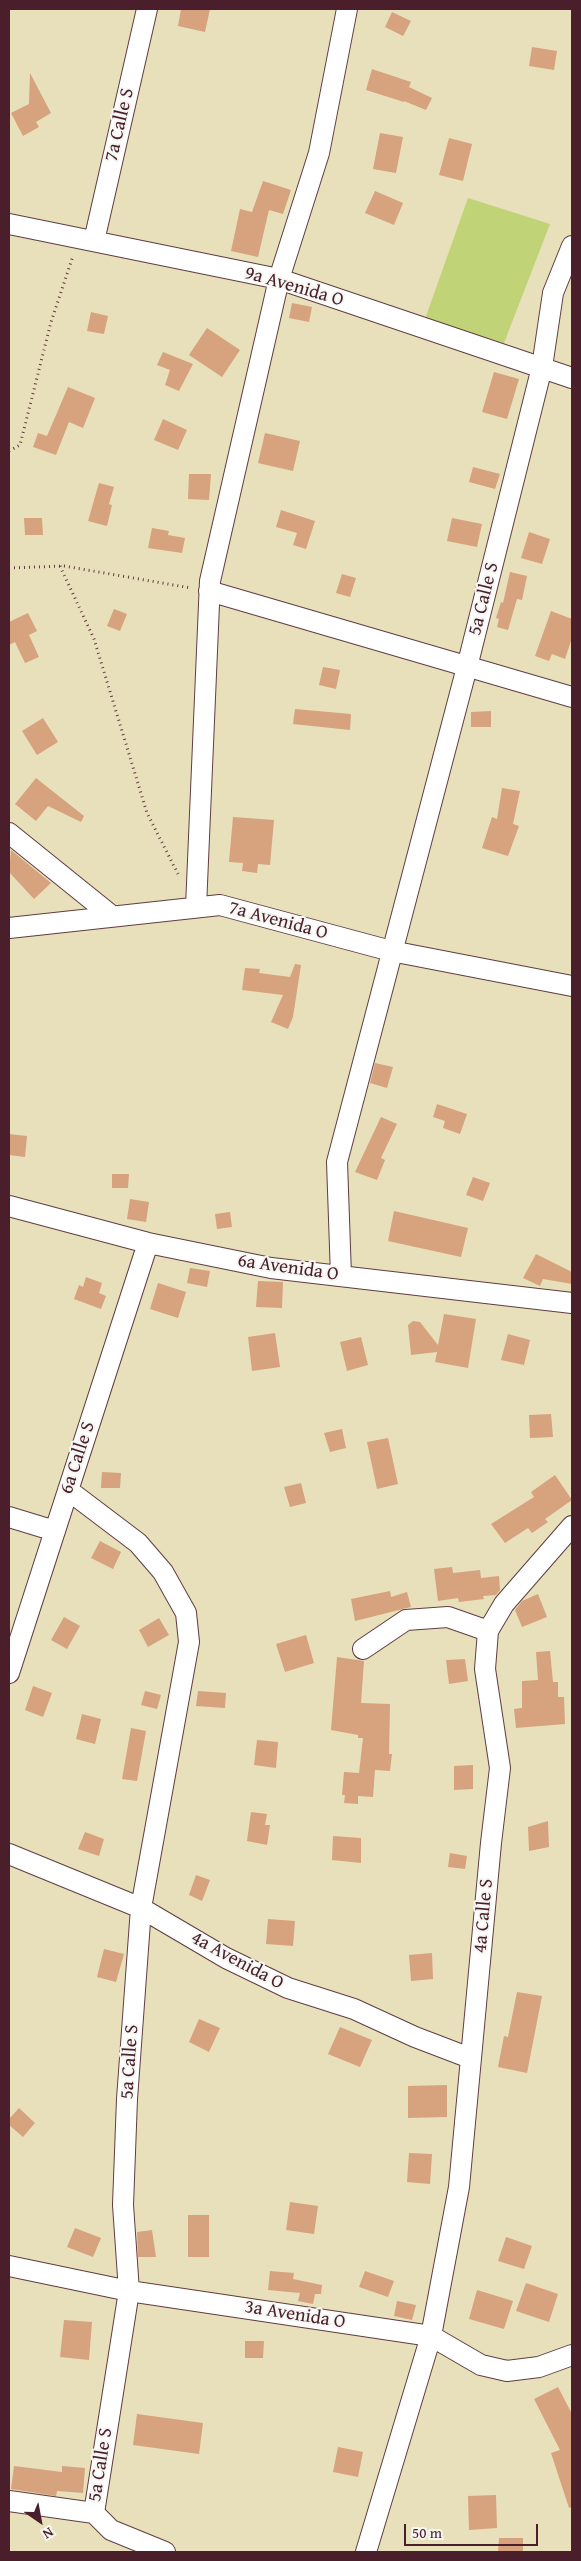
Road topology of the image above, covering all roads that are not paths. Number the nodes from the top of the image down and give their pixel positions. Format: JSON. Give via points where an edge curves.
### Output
{"nodes":[{"id":1,"x":147,"y":9,"type":"edge"},
{"id":2,"x":347,"y":9,"type":"edge"},
{"id":3,"x":9,"y":224,"type":"edge"},
{"id":4,"x":87,"y":240,"type":"junction"},
{"id":5,"x":572,"y":246,"type":"edge"},
{"id":6,"x":279,"y":279,"type":"junction"},
{"id":7,"x":542,"y":368,"type":"junction"},
{"id":8,"x":572,"y":378,"type":"edge"},
{"id":9,"x":209,"y":591,"type":"junction"},
{"id":10,"x":467,"y":668,"type":"junction"},
{"id":11,"x":572,"y":697,"type":"edge"},
{"id":12,"x":9,"y":833,"type":"edge"},
{"id":13,"x":196,"y":908,"type":"junction"},
{"id":14,"x":112,"y":916,"type":"junction"},
{"id":15,"x":9,"y":928,"type":"edge"},
{"id":16,"x":391,"y":952,"type":"junction"},
{"id":17,"x":572,"y":986,"type":"edge"},
{"id":18,"x":9,"y":1206,"type":"edge"},
{"id":19,"x":148,"y":1243,"type":"junction"},
{"id":20,"x":341,"y":1276,"type":"junction"},
{"id":21,"x":572,"y":1303,"type":"edge"},
{"id":22,"x":68,"y":1490,"type":"junction"},
{"id":23,"x":9,"y":1517,"type":"edge"},
{"id":24,"x":572,"y":1526,"type":"edge"},
{"id":25,"x":55,"y":1531,"type":"junction"},
{"id":26,"x":488,"y":1631,"type":"junction"},
{"id":27,"x":363,"y":1649,"type":"dead end"},
{"id":28,"x":9,"y":1673,"type":"edge"},
{"id":29,"x":9,"y":1854,"type":"edge"},
{"id":30,"x":141,"y":1908,"type":"junction"},
{"id":31,"x":470,"y":2058,"type":"junction"},
{"id":32,"x":9,"y":2266,"type":"edge"},
{"id":33,"x":129,"y":2291,"type":"junction"},
{"id":34,"x":431,"y":2336,"type":"junction"},
{"id":35,"x":572,"y":2355,"type":"edge"},
{"id":36,"x":9,"y":2501,"type":"edge"},
{"id":37,"x":94,"y":2513,"type":"junction"},
{"id":38,"x":166,"y":2552,"type":"edge"},
{"id":39,"x":366,"y":2552,"type":"edge"}],
"edges":[{"from":1,"to":4,"type":"street","name":"7a Calle S"},
{"from":2,"to":6,"type":"street","via":[[319,153]]},
{"from":3,"to":4,"type":"street","name":"9a Avenida O"},
{"from":4,"to":6,"type":"street","name":"9a Avenida O"},
{"from":5,"to":7,"type":"street","name":"5a Calle S","via":[[553,293]]},
{"from":6,"to":7,"type":"street","name":"9a Avenida O"},
{"from":6,"to":9,"type":"street"},
{"from":7,"to":8,"type":"street","name":"9a Avenida O"},
{"from":7,"to":10,"type":"street","name":"5a Calle S"},
{"from":9,"to":10,"type":"street"},
{"from":9,"to":13,"type":"street"},
{"from":10,"to":11,"type":"street"},
{"from":10,"to":16,"type":"street","name":"5a Calle S"},
{"from":12,"to":14,"type":"street"},
{"from":13,"to":14,"type":"street","name":"7a Avenida O"},
{"from":13,"to":16,"type":"street","name":"7a Avenida O","via":[[220,905]]},
{"from":14,"to":15,"type":"street","name":"7a Avenida O"},
{"from":16,"to":17,"type":"street","name":"7a Avenida O"},
{"from":16,"to":20,"type":"street","name":"5a Calle S","via":[[337,1162]]},
{"from":18,"to":19,"type":"street","name":"6a Avenida O"},
{"from":19,"to":20,"type":"street","name":"6a Avenida O","via":[[271,1268]]},
{"from":19,"to":22,"type":"street","name":"6a Calle S"},
{"from":20,"to":21,"type":"street","name":"6a Avenida O"},
{"from":22,"to":25,"type":"street","name":"6a Calle S"},
{"from":22,"to":30,"type":"street","name":"5a Calle S","via":[[138,1543],[164,1572],[186,1613],[189,1642]]},
{"from":23,"to":25,"type":"street"},
{"from":24,"to":26,"type":"street","name":"4a Calle S","via":[[504,1604]]},
{"from":25,"to":28,"type":"street","name":"6a Calle S"},
{"from":26,"to":27,"type":"street","via":[[448,1617],[406,1620]]},
{"from":26,"to":31,"type":"street","name":"4a Calle S","via":[[484,1669],[500,1768]]},
{"from":29,"to":30,"type":"street","name":"4a Avenida O"},
{"from":30,"to":31,"type":"street","name":"4a Avenida O","via":[[226,1958],[288,1988],[354,2009]]},
{"from":30,"to":33,"type":"street","name":"5a Calle S","via":[[123,2205]]},
{"from":31,"to":34,"type":"street","name":"4a Calle S","via":[[459,2187]]},
{"from":32,"to":33,"type":"street","name":"3a Avenida O"},
{"from":33,"to":34,"type":"street","name":"3a Avenida O"},
{"from":33,"to":37,"type":"street","name":"5a Calle S"},
{"from":34,"to":35,"type":"street","name":"3a Avenida O","via":[[481,2365],[507,2371],[539,2367]]},
{"from":34,"to":39,"type":"street","name":"4a Calle S"},
{"from":36,"to":37,"type":"street"},
{"from":37,"to":38,"type":"street","via":[[111,2530]]}]}
